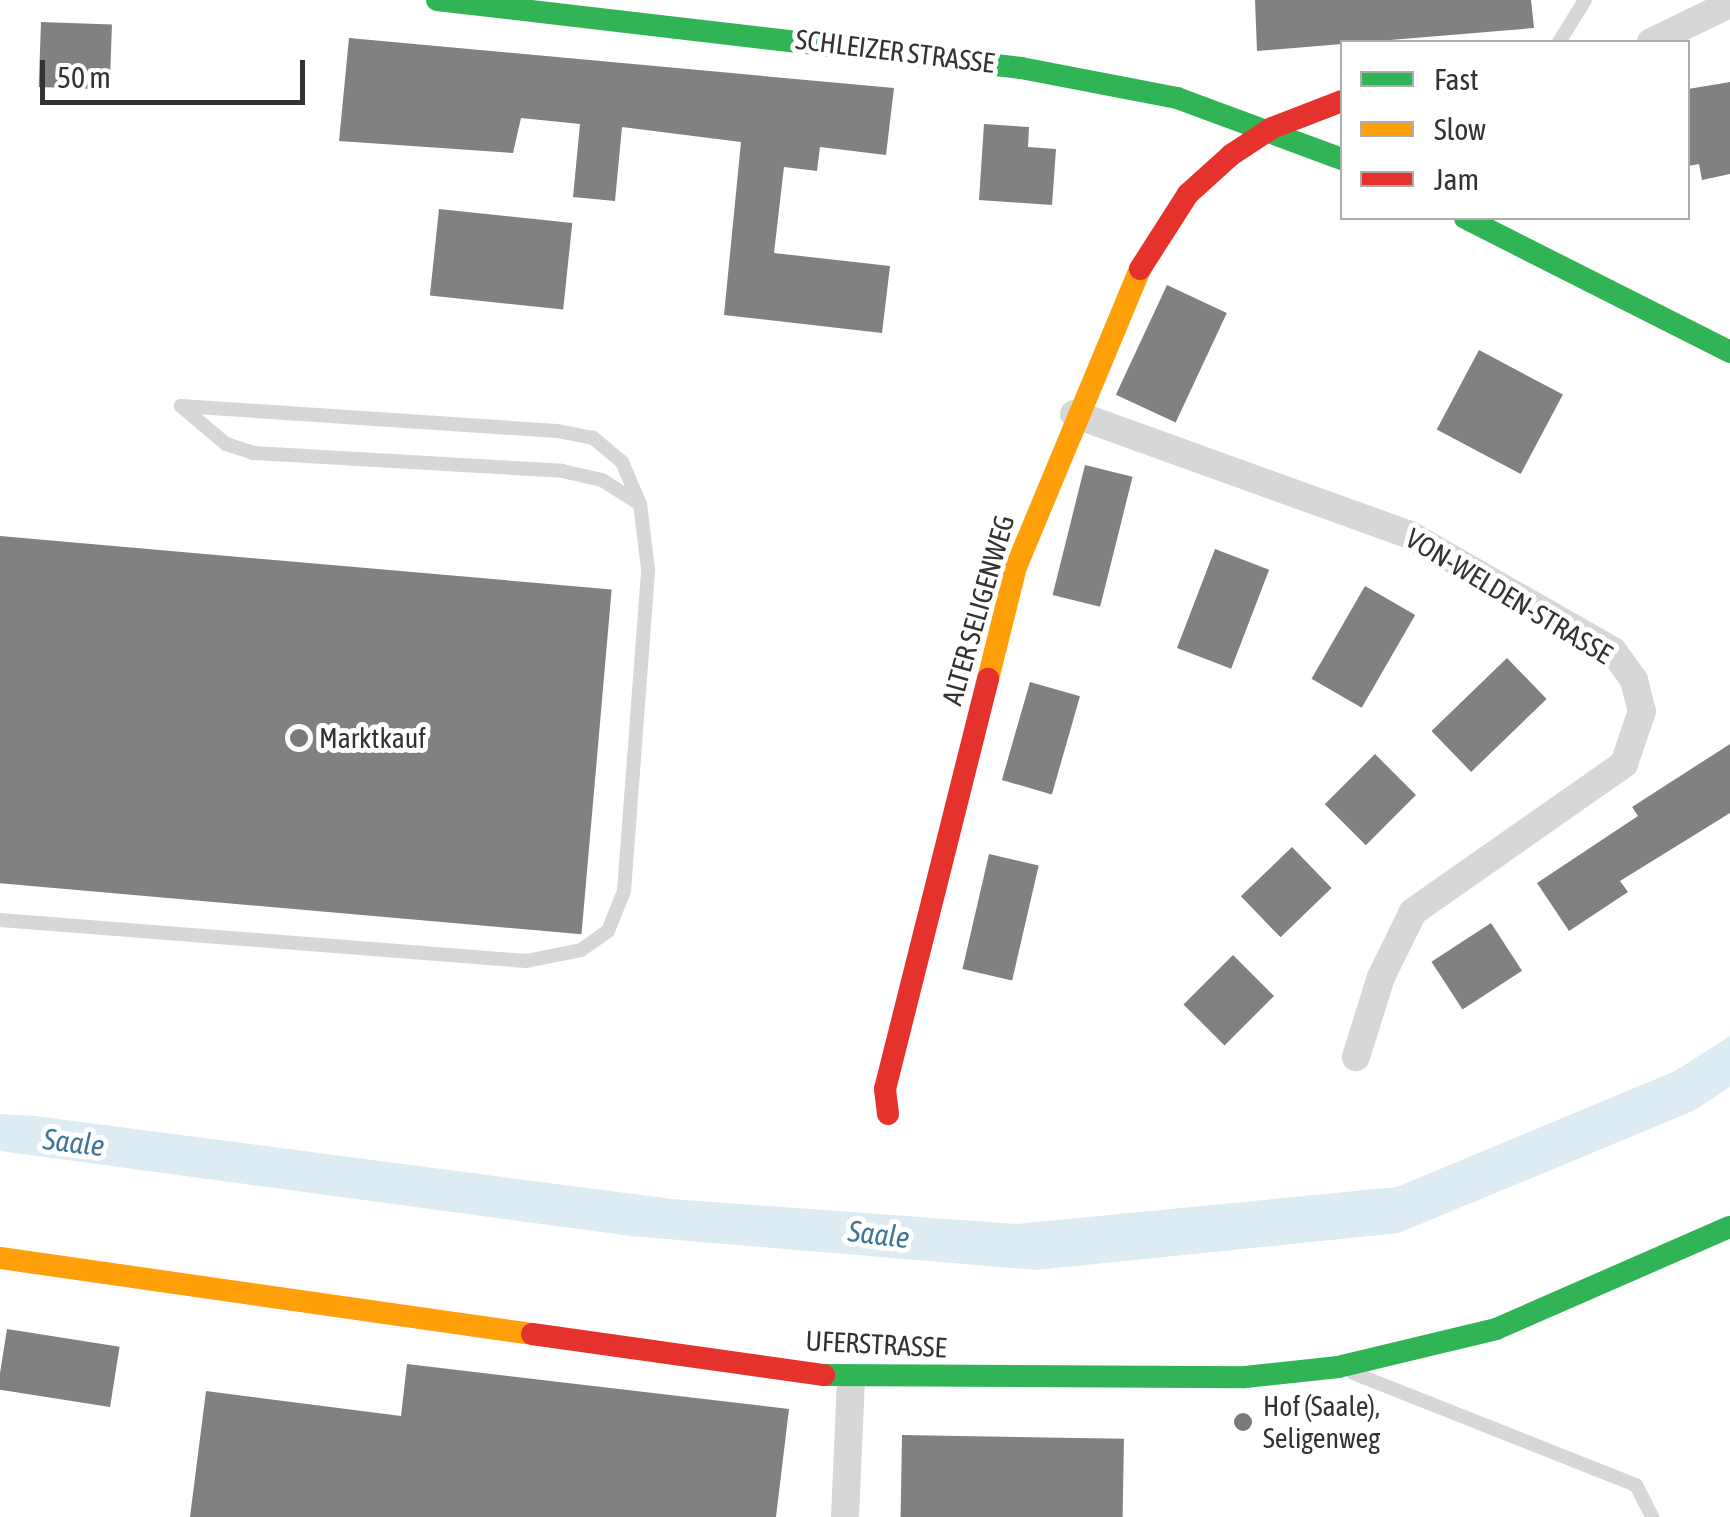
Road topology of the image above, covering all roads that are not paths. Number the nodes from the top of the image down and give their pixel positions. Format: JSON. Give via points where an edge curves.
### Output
{"nodes":[{"id":1,"x":437,"y":0,"type":"edge"},
{"id":2,"x":1585,"y":0,"type":"edge"},
{"id":3,"x":1730,"y":4,"type":"edge"},
{"id":4,"x":610,"y":8,"type":"edge"},
{"id":5,"x":748,"y":9,"type":"dead end"},
{"id":6,"x":788,"y":37,"type":"junction"},
{"id":7,"x":1560,"y":40,"type":"edge"},
{"id":8,"x":1656,"y":40,"type":"edge"},
{"id":9,"x":1340,"y":102,"type":"edge"},
{"id":10,"x":1272,"y":128,"type":"junction"},
{"id":11,"x":1340,"y":158,"type":"edge"},
{"id":12,"x":1469,"y":220,"type":"edge"},
{"id":13,"x":1730,"y":352,"type":"edge"},
{"id":14,"x":1074,"y":414,"type":"junction"},
{"id":15,"x":640,"y":504,"type":"junction"},
{"id":16,"x":0,"y":920,"type":"edge"},
{"id":17,"x":1356,"y":1057,"type":"dead end"},
{"id":18,"x":888,"y":1114,"type":"dead end"},
{"id":19,"x":1730,"y":1227,"type":"edge"},
{"id":20,"x":0,"y":1258,"type":"edge"},
{"id":21,"x":1338,"y":1367,"type":"junction"},
{"id":22,"x":852,"y":1379,"type":"junction"},
{"id":23,"x":845,"y":1517,"type":"edge"},
{"id":24,"x":1652,"y":1517,"type":"edge"}],
"edges":[{"from":1,"to":4,"type":"street","name":"SCHLEIZER STRASSE"},
{"from":2,"to":7,"type":"lane"},
{"from":3,"to":8,"type":"street"},
{"from":4,"to":6,"type":"street","name":"SCHLEIZER STRASSE"},
{"from":5,"to":6,"type":"street"},
{"from":6,"to":10,"type":"street","name":"SCHLEIZER STRASSE","via":[[1126,87]]},
{"from":9,"to":10,"type":"street"},
{"from":10,"to":11,"type":"street","name":"SCHLEIZER STRASSE"},
{"from":10,"to":14,"type":"street","name":"ALTER SELIGENWEG","via":[[1188,194],[1122,297]]},
{"from":12,"to":13,"type":"street"},
{"from":14,"to":17,"type":"street","name":"VON-WELDEN-STRASSE","via":[[1408,534],[1613,651],[1634,680],[1642,710],[1624,764],[1413,912],[1381,977]]},
{"from":14,"to":18,"type":"street","name":"ALTER SELIGENWEG","via":[[1016,567],[886,1089]]},
{"from":15,"to":15,"type":"lane","via":[[602,480],[562,471],[253,453],[226,444],[181,406],[593,438],[622,462]]},
{"from":15,"to":16,"type":"lane","via":[[648,569],[624,891],[608,931],[581,950],[526,961]]},
{"from":19,"to":21,"type":"street","name":"UFERSTRASSE","via":[[1496,1328]]},
{"from":20,"to":22,"type":"street","name":"UFERSTRASSE"},
{"from":21,"to":22,"type":"street","name":"UFERSTRASSE","via":[[1245,1377]]},
{"from":21,"to":24,"type":"lane","via":[[1636,1485]]},
{"from":22,"to":23,"type":"street"}]}
